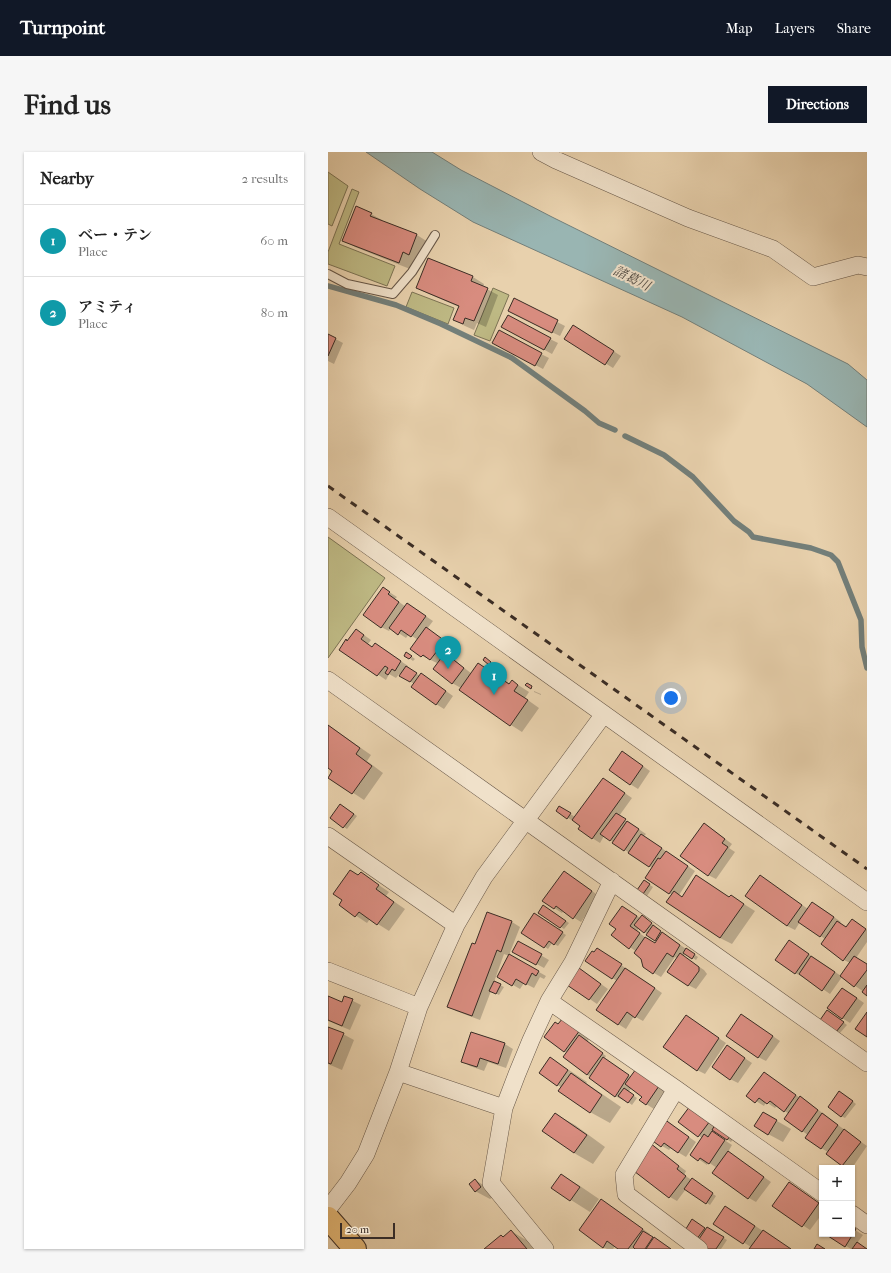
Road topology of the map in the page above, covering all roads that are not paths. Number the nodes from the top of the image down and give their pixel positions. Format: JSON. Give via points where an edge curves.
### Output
{"nodes":[{"id":1,"x":541,"y":152,"type":"edge"},
{"id":2,"x":435,"y":235,"type":"dead end"},
{"id":3,"x":867,"y":267,"type":"edge"},
{"id":4,"x":328,"y":274,"type":"edge"},
{"id":5,"x":328,"y":517,"type":"edge"},
{"id":6,"x":328,"y":680,"type":"edge"},
{"id":7,"x":604,"y":714,"type":"junction"},
{"id":8,"x":526,"y":821,"type":"junction"},
{"id":9,"x":328,"y":836,"type":"edge"},
{"id":10,"x":612,"y":881,"type":"junction"},
{"id":11,"x":867,"y":902,"type":"edge"},
{"id":12,"x":456,"y":925,"type":"junction"},
{"id":13,"x":328,"y":971,"type":"edge"},
{"id":14,"x":549,"y":1001,"type":"junction"},
{"id":15,"x":419,"y":1007,"type":"junction"},
{"id":16,"x":867,"y":1063,"type":"edge"},
{"id":17,"x":398,"y":1072,"type":"junction"},
{"id":18,"x":676,"y":1089,"type":"junction"},
{"id":19,"x":504,"y":1108,"type":"junction"},
{"id":20,"x":819,"y":1190,"type":"edge"},
{"id":21,"x":328,"y":1209,"type":"edge"},
{"id":22,"x":855,"y":1216,"type":"edge"},
{"id":23,"x":328,"y":1218,"type":"edge"},
{"id":24,"x":867,"y":1225,"type":"edge"},
{"id":25,"x":355,"y":1249,"type":"edge"},
{"id":26,"x":545,"y":1249,"type":"edge"},
{"id":27,"x":699,"y":1249,"type":"edge"}],
"edges":[{"from":1,"to":3,"type":"street","via":[[688,218],[773,249],[813,277],[858,265]]},
{"from":2,"to":4,"type":"lane","via":[[412,272],[393,294],[347,284]]},
{"from":5,"to":7,"type":"street"},
{"from":6,"to":8,"type":"street"},
{"from":7,"to":8,"type":"street"},
{"from":7,"to":11,"type":"street"},
{"from":8,"to":10,"type":"street"},
{"from":8,"to":12,"type":"street","via":[[484,877]]},
{"from":9,"to":12,"type":"street"},
{"from":10,"to":14,"type":"street","via":[[573,962]]},
{"from":10,"to":16,"type":"street"},
{"from":12,"to":15,"type":"street"},
{"from":13,"to":15,"type":"street"},
{"from":14,"to":18,"type":"street"},
{"from":14,"to":19,"type":"street"},
{"from":15,"to":17,"type":"street"},
{"from":17,"to":19,"type":"street"},
{"from":17,"to":21,"type":"street","via":[[366,1154]]},
{"from":18,"to":20,"type":"street"},
{"from":18,"to":27,"type":"street","via":[[624,1174],[626,1194]]},
{"from":19,"to":26,"type":"street","via":[[491,1184]]},
{"from":22,"to":24,"type":"street"},
{"from":23,"to":25,"type":"main road"}]}
